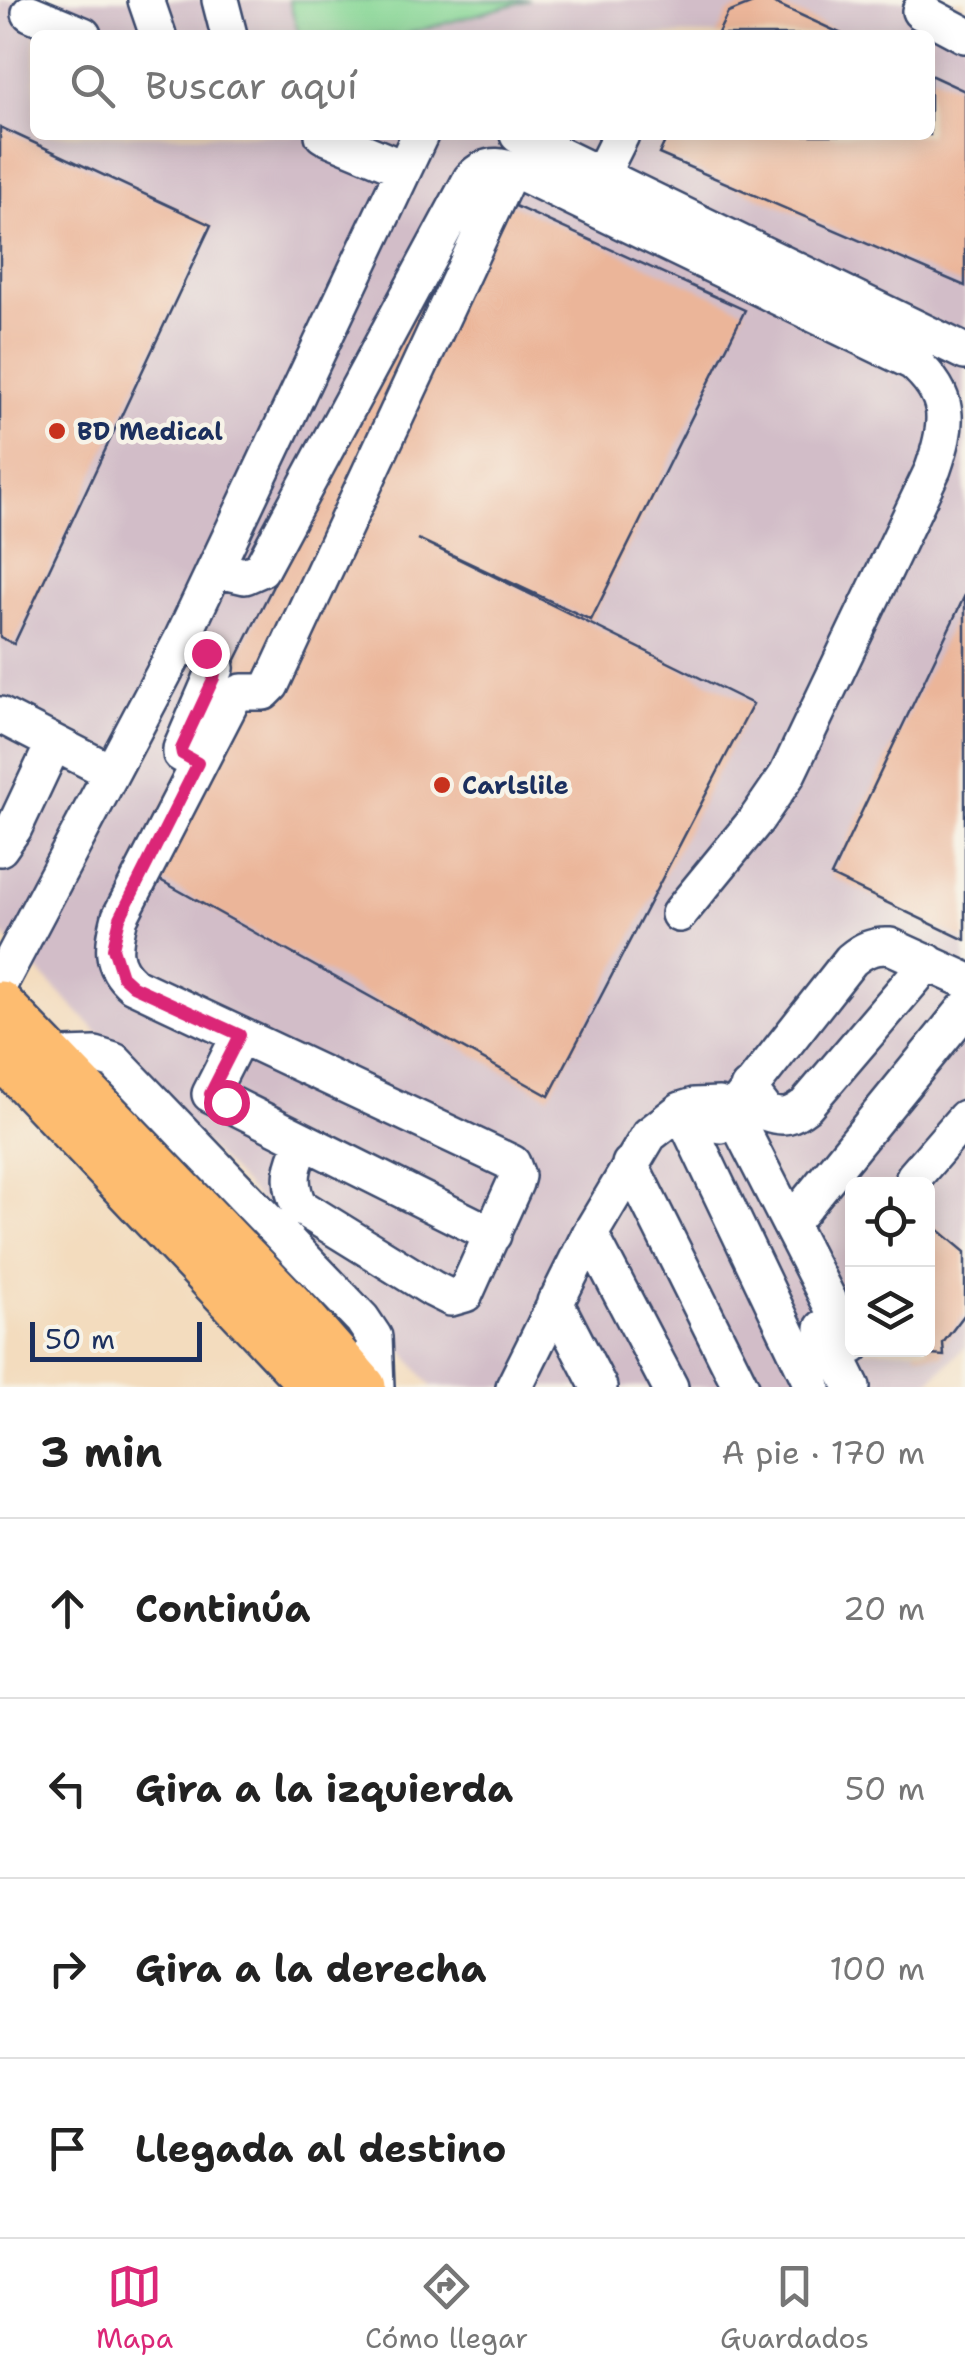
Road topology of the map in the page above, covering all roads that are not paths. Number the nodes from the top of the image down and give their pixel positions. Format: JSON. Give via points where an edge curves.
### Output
{"nodes":[{"id":1,"x":146,"y":0,"type":"edge"},
{"id":2,"x":220,"y":0,"type":"edge"},
{"id":3,"x":920,"y":11,"type":"dead end"},
{"id":4,"x":30,"y":13,"type":"dead end"},
{"id":5,"x":71,"y":30,"type":"edge"},
{"id":6,"x":156,"y":30,"type":"edge"},
{"id":7,"x":228,"y":30,"type":"edge"},
{"id":8,"x":965,"y":35,"type":"edge"},
{"id":9,"x":334,"y":140,"type":"edge"},
{"id":10,"x":417,"y":140,"type":"edge"},
{"id":11,"x":619,"y":140,"type":"edge"},
{"id":12,"x":515,"y":152,"type":"edge"},
{"id":13,"x":402,"y":168,"type":"junction"},
{"id":14,"x":602,"y":175,"type":"junction"},
{"id":15,"x":965,"y":352,"type":"edge"},
{"id":16,"x":215,"y":569,"type":"junction"},
{"id":17,"x":182,"y":641,"type":"junction"},
{"id":18,"x":0,"y":715,"type":"edge"},
{"id":19,"x":54,"y":743,"type":"junction"},
{"id":20,"x":198,"y":763,"type":"junction"},
{"id":21,"x":111,"y":772,"type":"junction"},
{"id":22,"x":14,"y":792,"type":"edge"},
{"id":23,"x":0,"y":848,"type":"edge"},
{"id":24,"x":679,"y":914,"type":"dead end"},
{"id":25,"x":928,"y":962,"type":"junction"},
{"id":26,"x":965,"y":980,"type":"edge"},
{"id":27,"x":0,"y":982,"type":"edge"},
{"id":28,"x":0,"y":1004,"type":"edge"},
{"id":29,"x":965,"y":1009,"type":"edge"},
{"id":30,"x":240,"y":1035,"type":"junction"},
{"id":31,"x":2,"y":1056,"type":"edge"},
{"id":32,"x":50,"y":1056,"type":"junction"},
{"id":33,"x":210,"y":1094,"type":"junction"},
{"id":34,"x":719,"y":1108,"type":"junction"},
{"id":35,"x":965,"y":1118,"type":"edge"},
{"id":36,"x":188,"y":1139,"type":"junction"},
{"id":37,"x":304,"y":1141,"type":"junction"},
{"id":38,"x":630,"y":1164,"type":"junction"},
{"id":39,"x":914,"y":1176,"type":"dead end"},
{"id":40,"x":790,"y":1224,"type":"junction"},
{"id":41,"x":590,"y":1234,"type":"junction"},
{"id":42,"x":492,"y":1235,"type":"junction"},
{"id":43,"x":555,"y":1302,"type":"junction"},
{"id":44,"x":845,"y":1332,"type":"edge"},
{"id":45,"x":858,"y":1357,"type":"edge"},
{"id":46,"x":524,"y":1380,"type":"edge"},
{"id":47,"x":314,"y":1387,"type":"edge"},
{"id":48,"x":363,"y":1387,"type":"edge"},
{"id":49,"x":376,"y":1387,"type":"edge"},
{"id":50,"x":599,"y":1387,"type":"edge"},
{"id":51,"x":670,"y":1387,"type":"edge"},
{"id":52,"x":741,"y":1387,"type":"edge"},
{"id":53,"x":813,"y":1387,"type":"edge"},
{"id":54,"x":852,"y":1387,"type":"edge"},
{"id":55,"x":873,"y":1387,"type":"edge"}],
"edges":[{"from":1,"to":6,"type":"lane"},
{"from":2,"to":7,"type":"lane"},
{"from":3,"to":8,"type":"lane"},
{"from":4,"to":5,"type":"lane"},
{"from":9,"to":13,"type":"lane"},
{"from":10,"to":13,"type":"lane"},
{"from":11,"to":14,"type":"lane"},
{"from":12,"to":14,"type":"lane"},
{"from":12,"to":16,"type":"lane","via":[[471,179],[261,569],[246,576]]},
{"from":12,"to":20,"type":"lane","via":[[271,685],[237,694]]},
{"from":12,"to":24,"type":"lane","via":[[913,362],[937,388],[946,412],[932,469],[787,776]]},
{"from":13,"to":16,"type":"lane"},
{"from":14,"to":15,"type":"lane"},
{"from":16,"to":17,"type":"lane"},
{"from":17,"to":20,"type":"lane","via":[[206,653],[216,668],[181,749]]},
{"from":17,"to":21,"type":"lane"},
{"from":18,"to":19,"type":"lane"},
{"from":19,"to":21,"type":"lane"},
{"from":19,"to":22,"type":"lane"},
{"from":20,"to":30,"type":"lane","via":[[120,918],[113,948],[122,976],[133,986]]},
{"from":21,"to":27,"type":"lane"},
{"from":22,"to":23,"type":"lane"},
{"from":25,"to":26,"type":"lane"},
{"from":25,"to":34,"type":"lane","via":[[796,1113],[778,1118]]},
{"from":25,"to":34,"type":"lane","via":[[890,946],[863,950]]},
{"from":28,"to":32,"type":"main road"},
{"from":29,"to":40,"type":"lane"},
{"from":30,"to":33,"type":"lane"},
{"from":30,"to":42,"type":"lane","via":[[512,1163],[515,1184]]},
{"from":31,"to":32,"type":"lane"},
{"from":31,"to":47,"type":"main road"},
{"from":32,"to":36,"type":"lane","via":[[114,1061]]},
{"from":32,"to":48,"type":"main road"},
{"from":33,"to":36,"type":"lane"},
{"from":33,"to":37,"type":"lane"},
{"from":34,"to":38,"type":"lane","via":[[649,1135]]},
{"from":34,"to":40,"type":"lane"},
{"from":34,"to":53,"type":"lane"},
{"from":34,"to":54,"type":"lane"},
{"from":35,"to":39,"type":"lane"},
{"from":36,"to":49,"type":"lane","via":[[362,1319],[374,1337]]},
{"from":37,"to":42,"type":"lane"},
{"from":37,"to":42,"type":"lane","via":[[290,1176],[300,1206],[451,1298],[465,1294]]},
{"from":38,"to":41,"type":"lane"},
{"from":38,"to":52,"type":"lane"},
{"from":40,"to":44,"type":"lane"},
{"from":41,"to":43,"type":"lane"},
{"from":41,"to":51,"type":"lane"},
{"from":43,"to":46,"type":"lane"},
{"from":43,"to":50,"type":"lane"},
{"from":45,"to":55,"type":"lane"}]}
